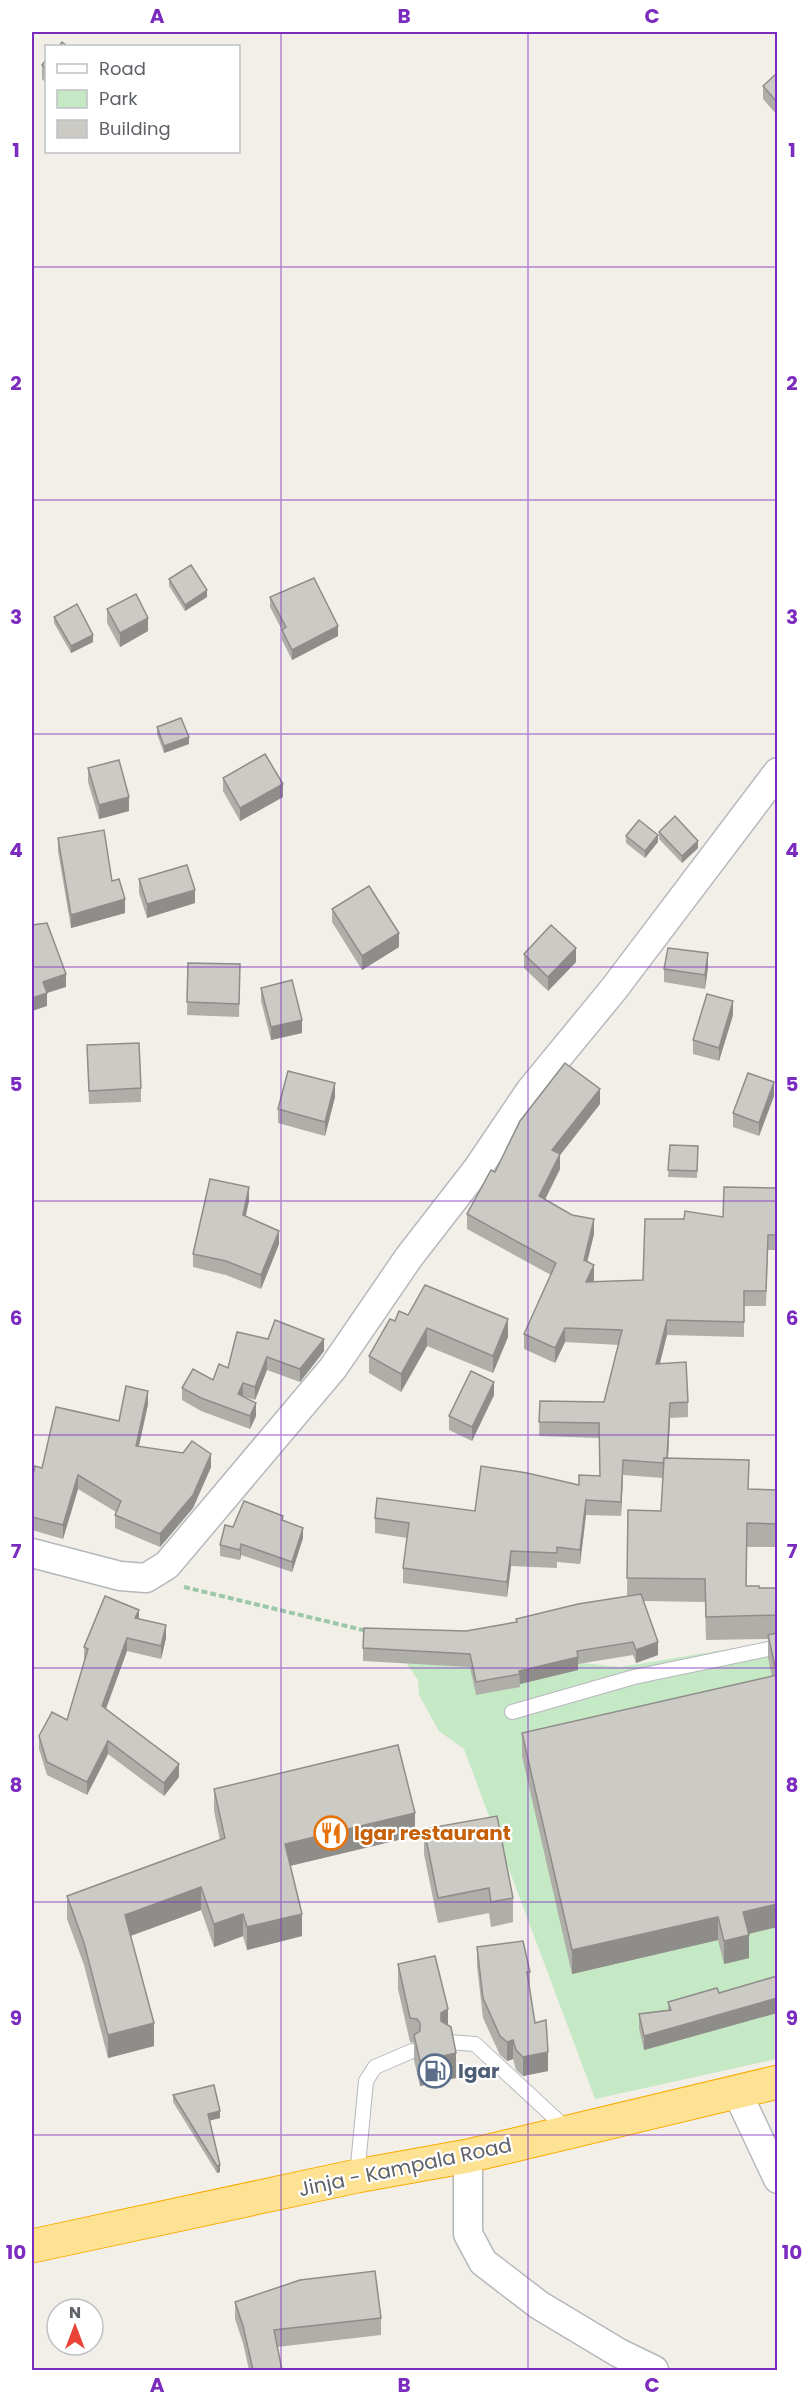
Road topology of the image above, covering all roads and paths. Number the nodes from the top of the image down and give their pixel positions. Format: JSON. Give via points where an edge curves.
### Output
{"nodes":[{"id":1,"x":777,"y":772,"type":"edge"},
{"id":2,"x":32,"y":1552,"type":"edge"},
{"id":3,"x":146,"y":1578,"type":"junction"},
{"id":4,"x":370,"y":1632,"type":"edge"},
{"id":5,"x":777,"y":1647,"type":"edge"},
{"id":6,"x":512,"y":1712,"type":"dead end"},
{"id":7,"x":449,"y":2042,"type":"edge"},
{"id":8,"x":412,"y":2051,"type":"edge"},
{"id":9,"x":777,"y":2082,"type":"edge"},
{"id":10,"x":737,"y":2092,"type":"junction"},
{"id":11,"x":570,"y":2131,"type":"junction"},
{"id":12,"x":468,"y":2156,"type":"junction"},
{"id":13,"x":357,"y":2176,"type":"junction"},
{"id":14,"x":777,"y":2179,"type":"edge"},
{"id":15,"x":32,"y":2246,"type":"edge"},
{"id":16,"x":654,"y":2370,"type":"edge"}],
"edges":[{"from":1,"to":3,"type":"street","via":[[613,990],[530,1091],[333,1368],[167,1565]]},
{"from":2,"to":3,"type":"street","via":[[120,1576]]},
{"from":3,"to":4,"type":"path"},
{"from":5,"to":6,"type":"lane","via":[[634,1677]]},
{"from":7,"to":11,"type":"lane","via":[[475,2044]]},
{"from":8,"to":13,"type":"lane","via":[[375,2067],[366,2081]]},
{"from":9,"to":10,"type":"highway","name":"Jinja - Kampala Road"},
{"from":10,"to":11,"type":"highway","name":"Jinja - Kampala Road"},
{"from":10,"to":14,"type":"street"},
{"from":11,"to":12,"type":"highway","name":"Jinja - Kampala Road"},
{"from":12,"to":13,"type":"highway","name":"Jinja - Kampala Road"},
{"from":12,"to":16,"type":"street","via":[[468,2234],[483,2262],[539,2304]]},
{"from":13,"to":15,"type":"highway","name":"Jinja - Kampala Road"}]}
